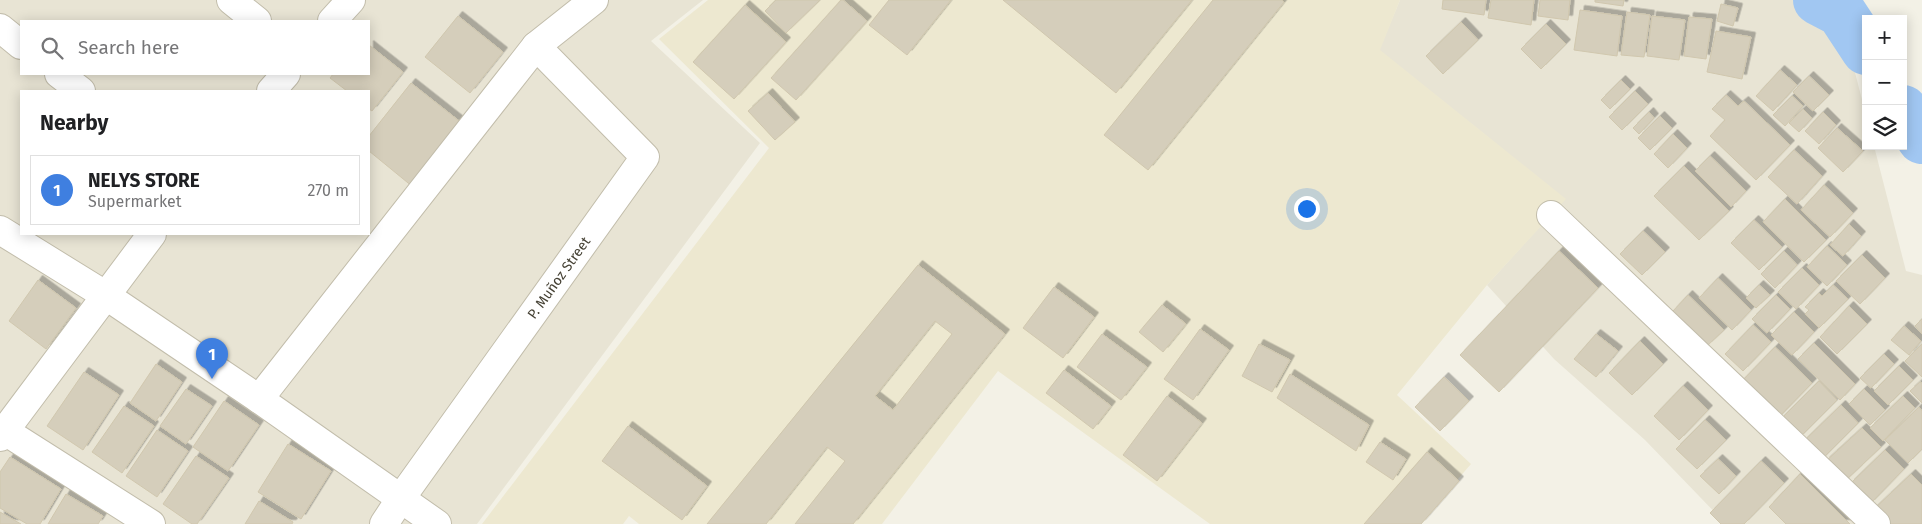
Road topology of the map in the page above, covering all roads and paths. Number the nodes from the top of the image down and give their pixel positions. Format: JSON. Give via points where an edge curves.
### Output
{"nodes":[{"id":1,"x":231,"y":0,"type":"edge"},
{"id":2,"x":351,"y":0,"type":"edge"},
{"id":3,"x":594,"y":0,"type":"edge"},
{"id":4,"x":256,"y":20,"type":"edge"},
{"id":5,"x":333,"y":20,"type":"edge"},
{"id":6,"x":0,"y":28,"type":"edge"},
{"id":7,"x":20,"y":44,"type":"edge"},
{"id":8,"x":536,"y":46,"type":"junction"},
{"id":9,"x":60,"y":75,"type":"edge"},
{"id":10,"x":285,"y":75,"type":"edge"},
{"id":11,"x":80,"y":90,"type":"edge"},
{"id":12,"x":272,"y":90,"type":"edge"},
{"id":13,"x":1551,"y":215,"type":"dead end"},
{"id":14,"x":0,"y":230,"type":"edge"},
{"id":15,"x":151,"y":235,"type":"edge"},
{"id":16,"x":105,"y":294,"type":"junction"},
{"id":17,"x":259,"y":399,"type":"junction"},
{"id":18,"x":2,"y":432,"type":"edge"},
{"id":19,"x":401,"y":498,"type":"junction"},
{"id":20,"x":151,"y":524,"type":"edge"},
{"id":21,"x":384,"y":524,"type":"edge"},
{"id":22,"x":437,"y":524,"type":"edge"},
{"id":23,"x":1876,"y":524,"type":"edge"}],
"edges":[{"from":1,"to":4,"type":"street"},
{"from":2,"to":5,"type":"street"},
{"from":3,"to":8,"type":"street"},
{"from":6,"to":7,"type":"street"},
{"from":8,"to":17,"type":"street"},
{"from":8,"to":19,"type":"street","name":"P. Muñoz Street","via":[[644,157]]},
{"from":9,"to":11,"type":"street"},
{"from":10,"to":12,"type":"street"},
{"from":13,"to":23,"type":"street"},
{"from":14,"to":16,"type":"street"},
{"from":15,"to":16,"type":"street"},
{"from":16,"to":17,"type":"street"},
{"from":16,"to":18,"type":"street"},
{"from":17,"to":19,"type":"street"},
{"from":18,"to":20,"type":"street"},
{"from":19,"to":21,"type":"street","name":"P. Muñoz Street"},
{"from":19,"to":22,"type":"street"}]}
